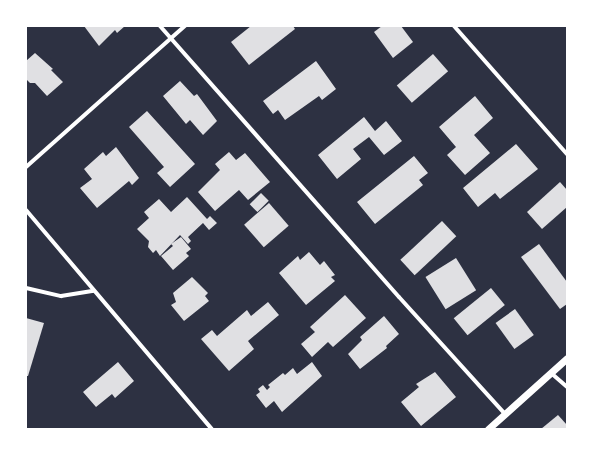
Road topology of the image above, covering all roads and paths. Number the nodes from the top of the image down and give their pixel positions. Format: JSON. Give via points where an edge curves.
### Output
{"nodes":[{"id":1,"x":160,"y":26,"type":"edge"},
{"id":2,"x":185,"y":26,"type":"edge"},
{"id":3,"x":454,"y":26,"type":"edge"},
{"id":4,"x":171,"y":38,"type":"junction"},
{"id":5,"x":567,"y":154,"type":"edge"},
{"id":6,"x":26,"y":167,"type":"edge"},
{"id":7,"x":26,"y":210,"type":"edge"},
{"id":8,"x":26,"y":288,"type":"edge"},
{"id":9,"x":94,"y":291,"type":"junction"},
{"id":10,"x":567,"y":358,"type":"edge"},
{"id":11,"x":551,"y":373,"type":"junction"},
{"id":12,"x":567,"y":387,"type":"edge"},
{"id":13,"x":505,"y":414,"type":"junction"},
{"id":14,"x":212,"y":429,"type":"edge"},
{"id":15,"x":488,"y":429,"type":"edge"}],
"edges":[{"from":1,"to":4,"type":"street"},
{"from":2,"to":4,"type":"street"},
{"from":3,"to":5,"type":"street"},
{"from":4,"to":6,"type":"street"},
{"from":4,"to":13,"type":"street"},
{"from":7,"to":9,"type":"street"},
{"from":8,"to":9,"type":"street","via":[[61,296]]},
{"from":9,"to":14,"type":"street"},
{"from":10,"to":11,"type":"street"},
{"from":11,"to":12,"type":"street"},
{"from":11,"to":13,"type":"street"},
{"from":13,"to":15,"type":"street"}]}
